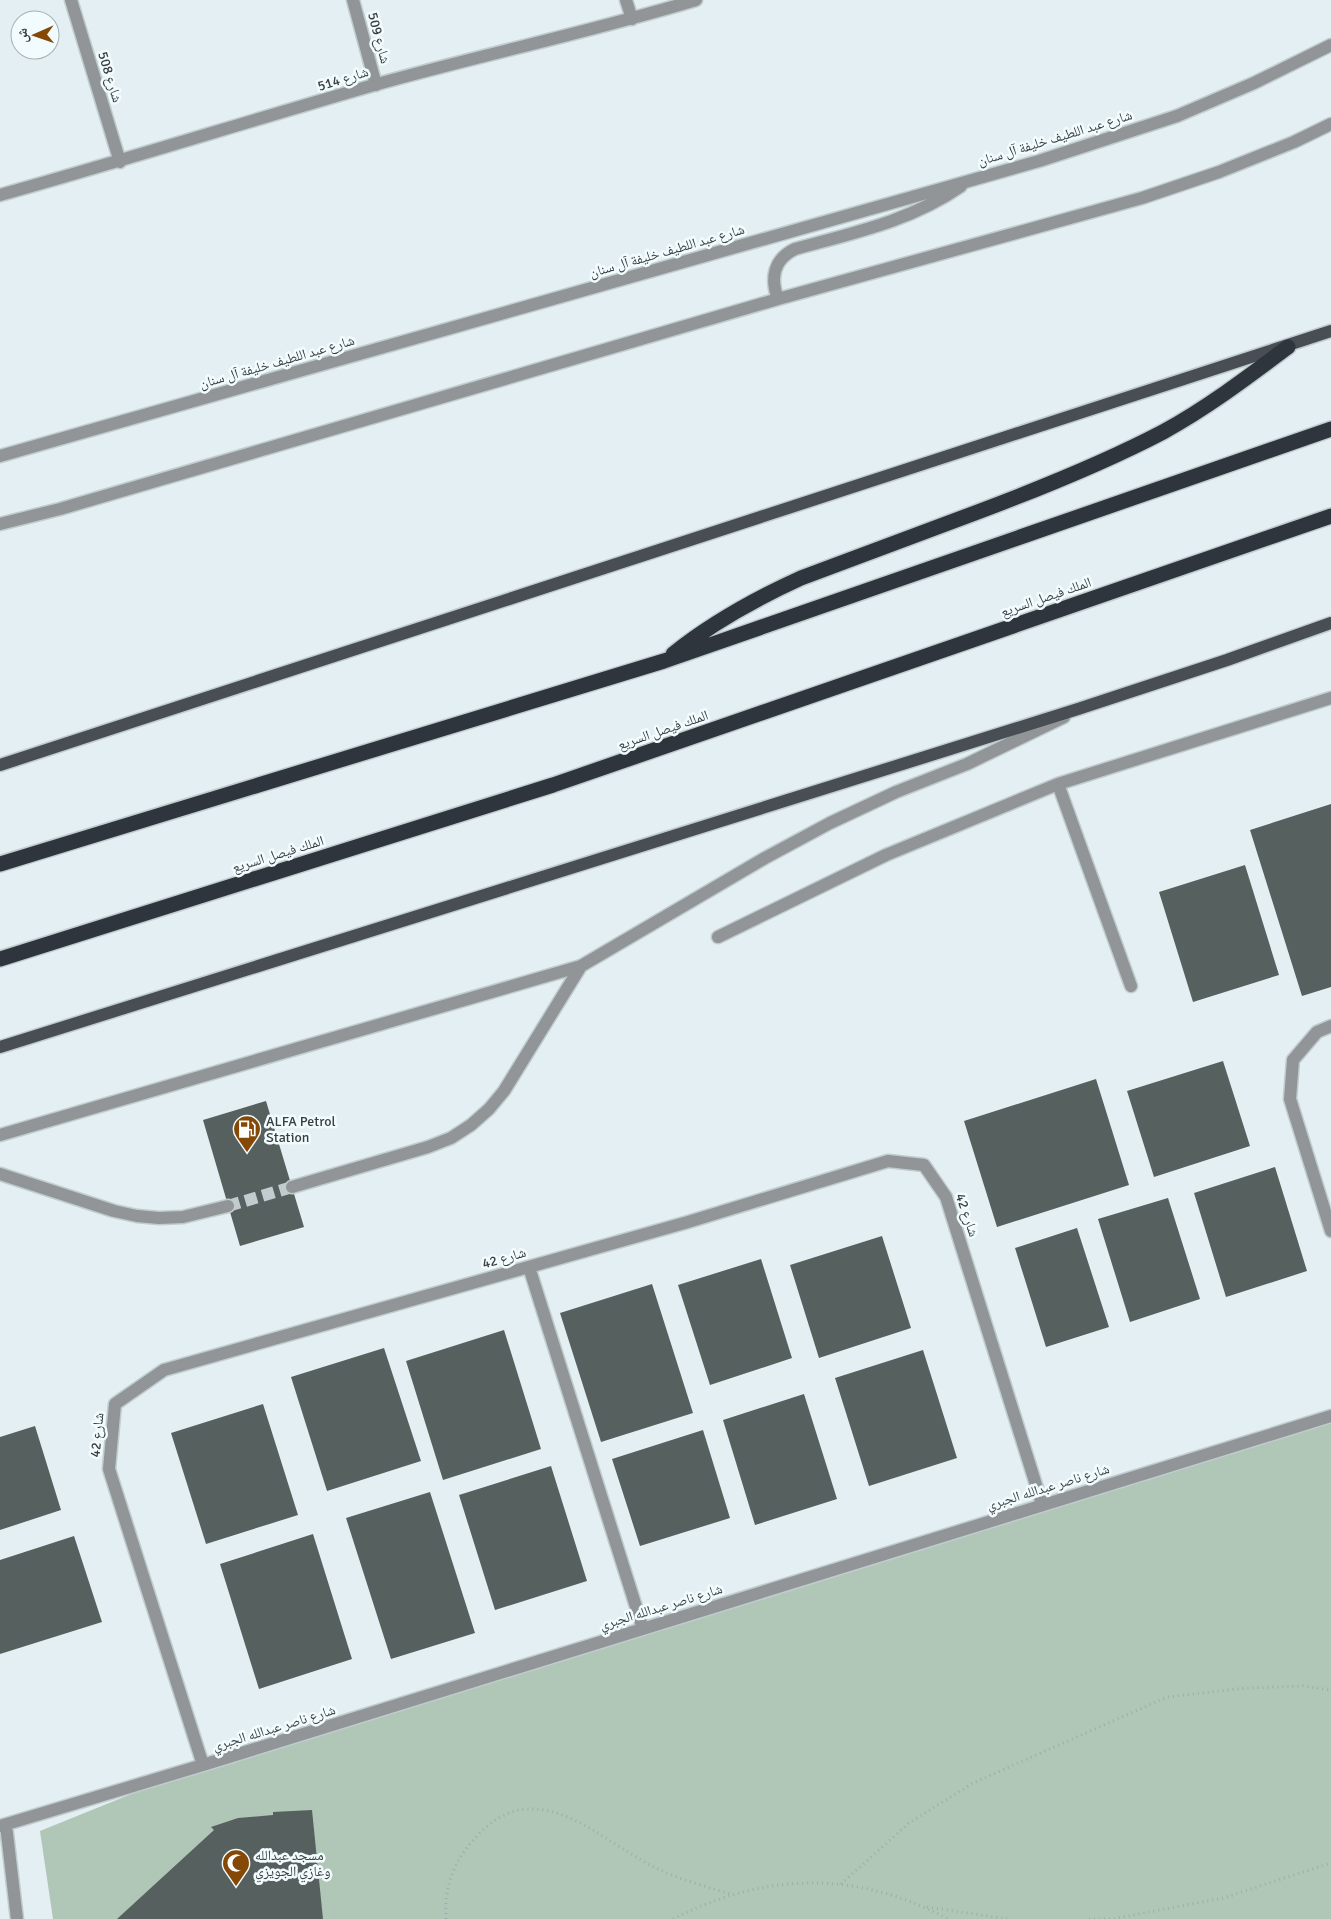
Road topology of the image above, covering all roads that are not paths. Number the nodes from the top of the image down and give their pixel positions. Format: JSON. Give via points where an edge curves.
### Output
{"nodes":[{"id":1,"x":71,"y":0,"type":"edge"},
{"id":2,"x":353,"y":0,"type":"edge"},
{"id":3,"x":626,"y":0,"type":"edge"},
{"id":4,"x":696,"y":0,"type":"edge"},
{"id":5,"x":632,"y":19,"type":"junction"},
{"id":6,"x":1331,"y":46,"type":"edge"},
{"id":7,"x":376,"y":85,"type":"junction"},
{"id":8,"x":1331,"y":124,"type":"edge"},
{"id":9,"x":120,"y":162,"type":"junction"},
{"id":10,"x":969,"y":180,"type":"junction"},
{"id":11,"x":0,"y":195,"type":"edge"},
{"id":12,"x":778,"y":299,"type":"junction"},
{"id":13,"x":1331,"y":331,"type":"edge"},
{"id":14,"x":1288,"y":347,"type":"junction"},
{"id":15,"x":1331,"y":429,"type":"edge"},
{"id":16,"x":0,"y":456,"type":"edge"},
{"id":17,"x":1331,"y":516,"type":"edge"},
{"id":18,"x":0,"y":524,"type":"edge"},
{"id":19,"x":1331,"y":623,"type":"edge"},
{"id":20,"x":664,"y":661,"type":"junction"},
{"id":21,"x":1331,"y":698,"type":"edge"},
{"id":22,"x":1078,"y":710,"type":"junction"},
{"id":23,"x":0,"y":765,"type":"edge"},
{"id":24,"x":1058,"y":784,"type":"junction"},
{"id":25,"x":0,"y":864,"type":"edge"},
{"id":26,"x":718,"y":937,"type":"dead end"},
{"id":27,"x":0,"y":959,"type":"edge"},
{"id":28,"x":581,"y":966,"type":"junction"},
{"id":29,"x":1131,"y":986,"type":"dead end"},
{"id":30,"x":1331,"y":1026,"type":"edge"},
{"id":31,"x":0,"y":1047,"type":"edge"},
{"id":32,"x":0,"y":1136,"type":"edge"},
{"id":33,"x":0,"y":1174,"type":"edge"},
{"id":34,"x":292,"y":1187,"type":"tunnel mouth"},
{"id":35,"x":228,"y":1206,"type":"tunnel mouth"},
{"id":36,"x":1331,"y":1231,"type":"edge"},
{"id":37,"x":529,"y":1267,"type":"junction"},
{"id":38,"x":1331,"y":1416,"type":"edge"},
{"id":39,"x":1042,"y":1504,"type":"junction"},
{"id":40,"x":643,"y":1629,"type":"junction"},
{"id":41,"x":204,"y":1766,"type":"junction"},
{"id":42,"x":3,"y":1826,"type":"edge"},
{"id":43,"x":17,"y":1919,"type":"edge"}],
"edges":[{"from":1,"to":9,"type":"street","name":"شارع 508"},
{"from":2,"to":7,"type":"street","name":"شارع 509"},
{"from":3,"to":5,"type":"street"},
{"from":4,"to":5,"type":"street","name":"شارع 514"},
{"from":5,"to":7,"type":"street","name":"شارع 514"},
{"from":6,"to":10,"type":"street","name":"شارع عبد اللطيف خليفة آل سنان","via":[[1177,116]]},
{"from":7,"to":9,"type":"street","name":"شارع 514"},
{"from":8,"to":12,"type":"street","via":[[1219,172],[1142,198]]},
{"from":9,"to":11,"type":"street","name":"شارع 514"},
{"from":10,"to":12,"type":"street","via":[[944,198],[893,222],[787,252],[776,266],[773,278]]},
{"from":10,"to":16,"type":"street","name":"شارع عبد اللطيف خليفة آل سنان"},
{"from":12,"to":18,"type":"street"},
{"from":13,"to":14,"type":"main road"},
{"from":14,"to":20,"type":"highway","via":[[1207,405],[1111,459],[801,578],[729,614]]},
{"from":14,"to":23,"type":"main road"},
{"from":15,"to":20,"type":"highway"},
{"from":17,"to":27,"type":"highway","name":"الملك فيصل السريع","via":[[554,785]]},
{"from":19,"to":22,"type":"main road"},
{"from":20,"to":25,"type":"highway"},
{"from":21,"to":24,"type":"street"},
{"from":22,"to":28,"type":"street","via":[[998,750],[830,823]]},
{"from":22,"to":31,"type":"main road"},
{"from":24,"to":26,"type":"street","via":[[886,855]]},
{"from":24,"to":29,"type":"street"},
{"from":28,"to":32,"type":"street"},
{"from":28,"to":34,"type":"street","via":[[504,1091],[471,1125],[428,1147]]},
{"from":30,"to":36,"type":"street","via":[[1317,1032],[1293,1060],[1290,1099]]},
{"from":33,"to":35,"type":"street","via":[[137,1216],[183,1217]]},
{"from":37,"to":39,"type":"street","name":"شارع 42","via":[[888,1162],[924,1165],[946,1197]]},
{"from":37,"to":40,"type":"street"},
{"from":37,"to":41,"type":"street","name":"شارع 42","via":[[164,1370],[115,1404],[109,1468]]},
{"from":38,"to":39,"type":"street","name":"شارع ناصر عبدالله الجبري"},
{"from":39,"to":40,"type":"street","name":"شارع ناصر عبدالله الجبري"},
{"from":40,"to":41,"type":"street","name":"شارع ناصر عبدالله الجبري"},
{"from":41,"to":42,"type":"street","name":"شارع ناصر عبدالله الجبري"},
{"from":42,"to":43,"type":"street"}]}
